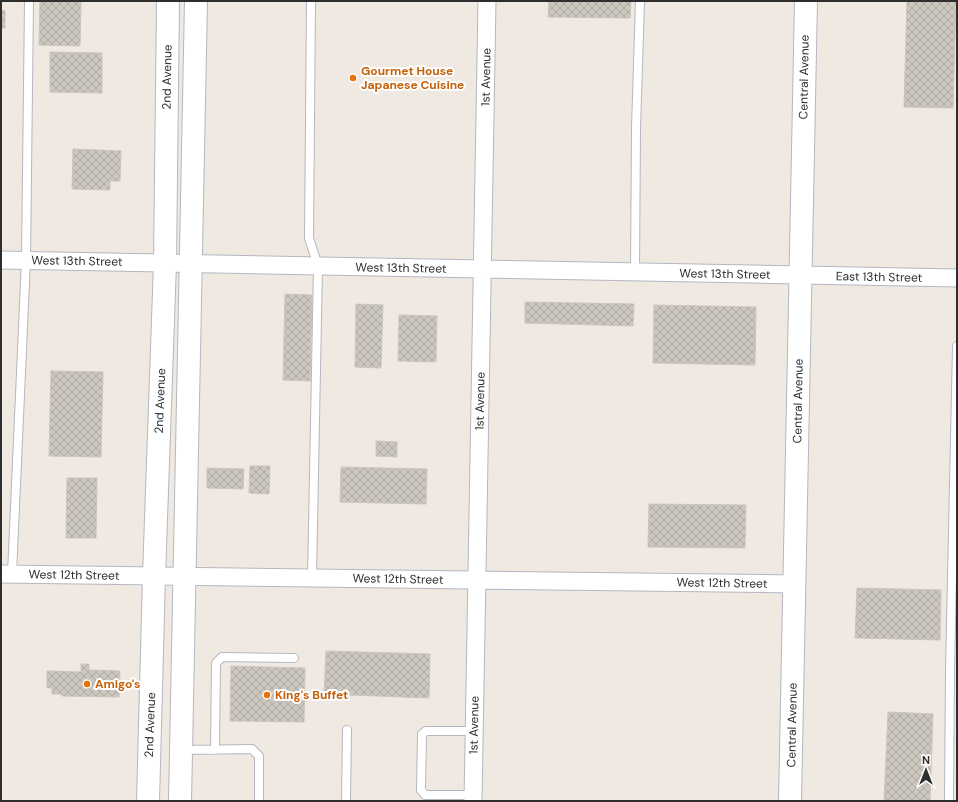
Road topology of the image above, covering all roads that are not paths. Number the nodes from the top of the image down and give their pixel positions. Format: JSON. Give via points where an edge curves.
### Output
{"nodes":[{"id":1,"x":29,"y":1,"type":"edge"},
{"id":2,"x":168,"y":1,"type":"edge"},
{"id":3,"x":196,"y":1,"type":"edge"},
{"id":4,"x":311,"y":1,"type":"edge"},
{"id":5,"x":487,"y":1,"type":"edge"},
{"id":6,"x":640,"y":1,"type":"edge"},
{"id":7,"x":806,"y":1,"type":"edge"},
{"id":8,"x":1,"y":260,"type":"edge"},
{"id":9,"x":26,"y":260,"type":"junction"},
{"id":10,"x":165,"y":263,"type":"junction"},
{"id":11,"x":191,"y":264,"type":"junction"},
{"id":12,"x":318,"y":266,"type":"junction"},
{"id":13,"x":482,"y":269,"type":"junction"},
{"id":14,"x":635,"y":272,"type":"junction"},
{"id":15,"x":801,"y":276,"type":"junction"},
{"id":16,"x":957,"y":278,"type":"edge"},
{"id":17,"x":957,"y":346,"type":"edge"},
{"id":18,"x":6,"y":574,"type":"edge"},
{"id":19,"x":154,"y":576,"type":"junction"},
{"id":20,"x":184,"y":576,"type":"junction"},
{"id":21,"x":312,"y":578,"type":"junction"},
{"id":22,"x":477,"y":580,"type":"junction"},
{"id":23,"x":795,"y":584,"type":"junction"},
{"id":24,"x":955,"y":584,"type":"edge"},
{"id":25,"x":294,"y":658,"type":"dead end"},
{"id":26,"x":347,"y":730,"type":"dead end"},
{"id":27,"x":474,"y":731,"type":"junction"},
{"id":28,"x":181,"y":750,"type":"junction"},
{"id":29,"x":216,"y":750,"type":"junction"},
{"id":30,"x":473,"y":798,"type":"edge"},
{"id":31,"x":148,"y":801,"type":"edge"},
{"id":32,"x":180,"y":801,"type":"edge"},
{"id":33,"x":259,"y":801,"type":"edge"},
{"id":34,"x":346,"y":801,"type":"edge"},
{"id":35,"x":790,"y":801,"type":"edge"},
{"id":36,"x":949,"y":801,"type":"edge"}],
"edges":[{"from":1,"to":9,"type":"lane"},
{"from":2,"to":10,"type":"main road","name":"2nd Avenue"},
{"from":3,"to":11,"type":"main road"},
{"from":4,"to":12,"type":"lane","via":[[310,238]]},
{"from":5,"to":13,"type":"street","name":"1st Avenue"},
{"from":6,"to":14,"type":"lane"},
{"from":7,"to":15,"type":"main road","name":"Central Avenue"},
{"from":8,"to":9,"type":"street","name":"West 13th Street"},
{"from":9,"to":10,"type":"street","name":"West 13th Street"},
{"from":9,"to":18,"type":"lane"},
{"from":10,"to":11,"type":"street","name":"West 13th Street"},
{"from":10,"to":19,"type":"main road","name":"2nd Avenue"},
{"from":11,"to":12,"type":"street","name":"West 13th Street"},
{"from":11,"to":20,"type":"main road"},
{"from":12,"to":13,"type":"street","name":"West 13th Street"},
{"from":12,"to":21,"type":"lane"},
{"from":13,"to":14,"type":"street","name":"West 13th Street"},
{"from":13,"to":22,"type":"street","name":"1st Avenue"},
{"from":14,"to":15,"type":"street","name":"West 13th Street"},
{"from":15,"to":16,"type":"street","name":"East 13th Street"},
{"from":15,"to":23,"type":"main road","name":"Central Avenue"},
{"from":17,"to":24,"type":"lane"},
{"from":18,"to":19,"type":"street","name":"West 12th Street"},
{"from":19,"to":20,"type":"street","name":"West 12th Street"},
{"from":19,"to":31,"type":"main road","name":"2nd Avenue"},
{"from":20,"to":21,"type":"street","name":"West 12th Street"},
{"from":20,"to":28,"type":"main road"},
{"from":21,"to":22,"type":"street","name":"West 12th Street"},
{"from":22,"to":23,"type":"street","name":"West 12th Street"},
{"from":22,"to":27,"type":"street","name":"1st Avenue"},
{"from":23,"to":35,"type":"main road","name":"Central Avenue"},
{"from":24,"to":36,"type":"lane"},
{"from":25,"to":29,"type":"lane","via":[[222,657],[216,663]]},
{"from":26,"to":34,"type":"lane"},
{"from":27,"to":30,"type":"street","name":"1st Avenue"},
{"from":27,"to":30,"type":"lane","via":[[426,731],[422,734],[421,790],[425,794]]},
{"from":28,"to":29,"type":"lane"},
{"from":28,"to":32,"type":"main road"},
{"from":29,"to":33,"type":"lane","via":[[252,749],[259,756]]}]}
